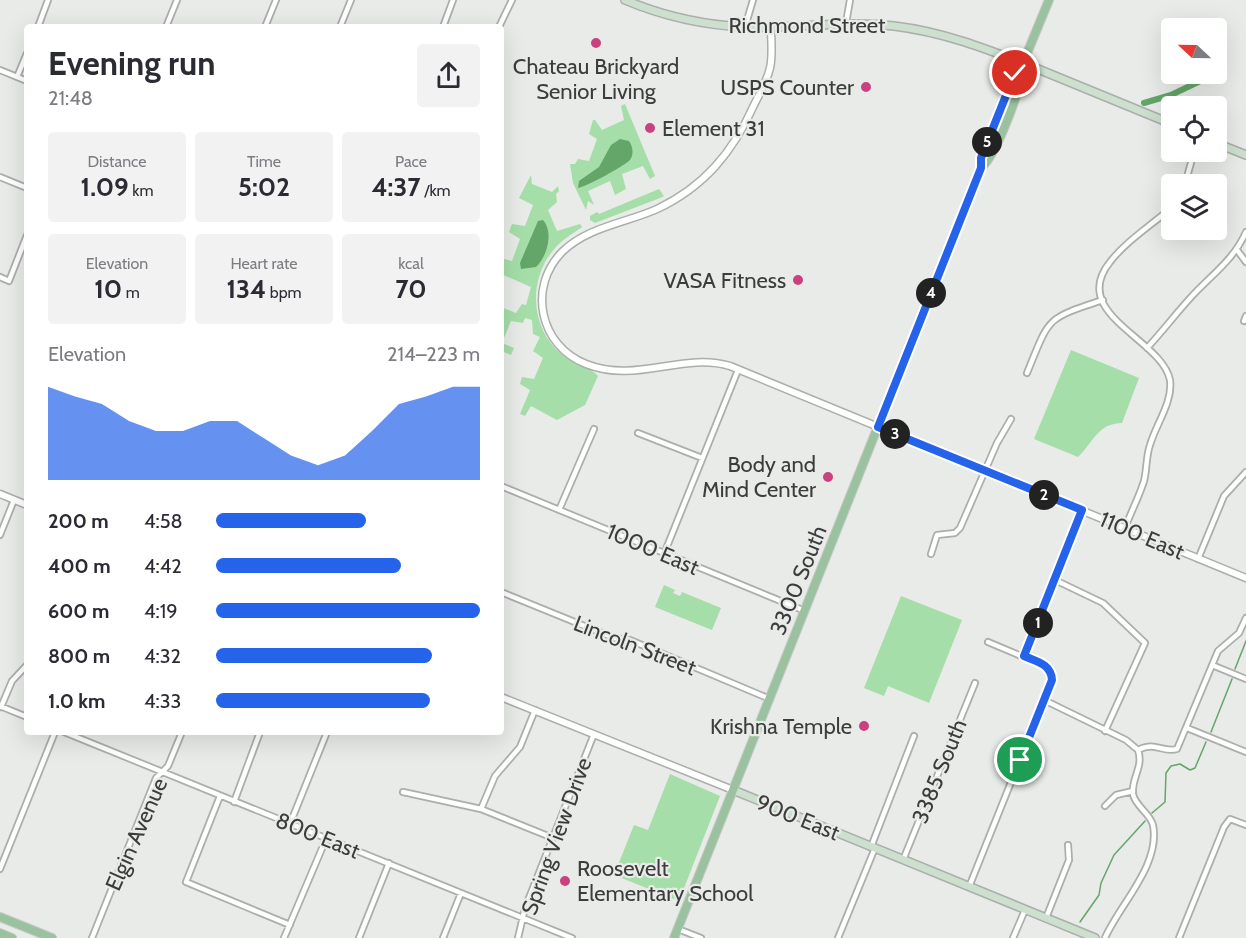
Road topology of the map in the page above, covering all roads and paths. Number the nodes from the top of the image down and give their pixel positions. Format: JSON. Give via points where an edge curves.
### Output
{"nodes":[{"id":1,"x":48,"y":0,"type":"edge"},
{"id":2,"x":177,"y":0,"type":"edge"},
{"id":3,"x":276,"y":0,"type":"edge"},
{"id":4,"x":351,"y":0,"type":"edge"},
{"id":5,"x":453,"y":0,"type":"edge"},
{"id":6,"x":512,"y":0,"type":"edge"},
{"id":7,"x":625,"y":0,"type":"edge"},
{"id":8,"x":753,"y":0,"type":"edge"},
{"id":9,"x":850,"y":0,"type":"edge"},
{"id":10,"x":1049,"y":0,"type":"edge"},
{"id":11,"x":638,"y":3,"type":"edge"},
{"id":12,"x":846,"y":23,"type":"junction"},
{"id":13,"x":39,"y":24,"type":"edge"},
{"id":14,"x":167,"y":24,"type":"edge"},
{"id":15,"x":266,"y":24,"type":"edge"},
{"id":16,"x":341,"y":24,"type":"edge"},
{"id":17,"x":443,"y":24,"type":"edge"},
{"id":18,"x":500,"y":24,"type":"edge"},
{"id":19,"x":745,"y":27,"type":"junction"},
{"id":20,"x":771,"y":27,"type":"junction"},
{"id":21,"x":24,"y":60,"type":"edge"},
{"id":22,"x":1023,"y":63,"type":"junction"},
{"id":23,"x":0,"y":70,"type":"edge"},
{"id":24,"x":17,"y":77,"type":"junction"},
{"id":25,"x":24,"y":80,"type":"edge"},
{"id":26,"x":1161,"y":119,"type":"edge"},
{"id":27,"x":1227,"y":147,"type":"edge"},
{"id":28,"x":1246,"y":155,"type":"edge"},
{"id":29,"x":0,"y":177,"type":"edge"},
{"id":30,"x":24,"y":187,"type":"edge"},
{"id":31,"x":1161,"y":217,"type":"edge"},
{"id":32,"x":1246,"y":232,"type":"edge"},
{"id":33,"x":24,"y":243,"type":"edge"},
{"id":34,"x":1237,"y":250,"type":"junction"},
{"id":35,"x":1246,"y":262,"type":"edge"},
{"id":36,"x":0,"y":278,"type":"edge"},
{"id":37,"x":1103,"y":300,"type":"junction"},
{"id":38,"x":1147,"y":348,"type":"junction"},
{"id":39,"x":738,"y":369,"type":"junction"},
{"id":40,"x":1027,"y":373,"type":"dead end"},
{"id":41,"x":1011,"y":418,"type":"dead end"},
{"id":42,"x":878,"y":427,"type":"junction"},
{"id":43,"x":594,"y":429,"type":"dead end"},
{"id":44,"x":638,"y":433,"type":"dead end"},
{"id":45,"x":702,"y":458,"type":"junction"},
{"id":46,"x":986,"y":471,"type":"junction"},
{"id":47,"x":1246,"y":472,"type":"edge"},
{"id":48,"x":504,"y":487,"type":"edge"},
{"id":49,"x":0,"y":494,"type":"edge"},
{"id":50,"x":14,"y":500,"type":"junction"},
{"id":51,"x":24,"y":504,"type":"edge"},
{"id":52,"x":559,"y":510,"type":"junction"},
{"id":53,"x":1082,"y":510,"type":"junction"},
{"id":54,"x":1125,"y":528,"type":"junction"},
{"id":55,"x":0,"y":535,"type":"edge"},
{"id":56,"x":664,"y":554,"type":"junction"},
{"id":57,"x":931,"y":554,"type":"dead end"},
{"id":58,"x":1198,"y":559,"type":"junction"},
{"id":59,"x":1246,"y":578,"type":"edge"},
{"id":60,"x":1055,"y":580,"type":"junction"},
{"id":61,"x":504,"y":593,"type":"edge"},
{"id":62,"x":805,"y":611,"type":"junction"},
{"id":63,"x":1246,"y":618,"type":"edge"},
{"id":64,"x":988,"y":642,"type":"dead end"},
{"id":65,"x":1024,"y":656,"type":"junction"},
{"id":66,"x":1212,"y":665,"type":"junction"},
{"id":67,"x":24,"y":668,"type":"edge"},
{"id":68,"x":1246,"y":679,"type":"edge"},
{"id":69,"x":975,"y":683,"type":"dead end"},
{"id":70,"x":504,"y":698,"type":"edge"},
{"id":71,"x":770,"y":699,"type":"junction"},
{"id":72,"x":1044,"y":700,"type":"junction"},
{"id":73,"x":0,"y":706,"type":"edge"},
{"id":74,"x":535,"y":710,"type":"junction"},
{"id":75,"x":24,"y":716,"type":"edge"},
{"id":76,"x":1187,"y":728,"type":"junction"},
{"id":77,"x":1105,"y":730,"type":"junction"},
{"id":78,"x":594,"y":734,"type":"junction"},
{"id":79,"x":54,"y":735,"type":"edge"},
{"id":80,"x":72,"y":735,"type":"edge"},
{"id":81,"x":85,"y":735,"type":"edge"},
{"id":82,"x":181,"y":735,"type":"edge"},
{"id":83,"x":259,"y":735,"type":"edge"},
{"id":84,"x":326,"y":735,"type":"edge"},
{"id":85,"x":914,"y":736,"type":"dead end"},
{"id":86,"x":83,"y":739,"type":"junction"},
{"id":87,"x":1138,"y":750,"type":"junction"},
{"id":88,"x":1246,"y":752,"type":"edge"},
{"id":89,"x":163,"y":771,"type":"junction"},
{"id":90,"x":733,"y":790,"type":"junction"},
{"id":91,"x":1133,"y":791,"type":"junction"},
{"id":92,"x":403,"y":792,"type":"dead end"},
{"id":93,"x":220,"y":796,"type":"junction"},
{"id":94,"x":234,"y":802,"type":"junction"},
{"id":95,"x":1105,"y":807,"type":"dead end"},
{"id":96,"x":481,"y":809,"type":"junction"},
{"id":97,"x":290,"y":824,"type":"junction"},
{"id":98,"x":1246,"y":825,"type":"edge"},
{"id":99,"x":553,"y":838,"type":"junction"},
{"id":100,"x":326,"y":839,"type":"junction"},
{"id":101,"x":1068,"y":844,"type":"dead end"},
{"id":102,"x":873,"y":848,"type":"junction"},
{"id":103,"x":903,"y":860,"type":"junction"},
{"id":104,"x":389,"y":863,"type":"junction"},
{"id":105,"x":0,"y":869,"type":"edge"},
{"id":106,"x":969,"y":887,"type":"junction"},
{"id":107,"x":461,"y":893,"type":"junction"},
{"id":108,"x":1025,"y":910,"type":"junction"},
{"id":109,"x":0,"y":917,"type":"edge"},
{"id":110,"x":524,"y":918,"type":"junction"},
{"id":111,"x":1046,"y":919,"type":"junction"},
{"id":112,"x":290,"y":924,"type":"junction"},
{"id":113,"x":678,"y":929,"type":"junction"},
{"id":114,"x":0,"y":933,"type":"edge"},
{"id":115,"x":12,"y":938,"type":"edge"},
{"id":116,"x":52,"y":938,"type":"edge"},
{"id":117,"x":92,"y":938,"type":"edge"},
{"id":118,"x":284,"y":938,"type":"edge"},
{"id":119,"x":359,"y":938,"type":"edge"},
{"id":120,"x":443,"y":938,"type":"edge"},
{"id":121,"x":518,"y":938,"type":"edge"},
{"id":122,"x":572,"y":938,"type":"edge"},
{"id":123,"x":674,"y":938,"type":"edge"},
{"id":124,"x":701,"y":938,"type":"edge"},
{"id":125,"x":838,"y":938,"type":"edge"},
{"id":126,"x":1013,"y":938,"type":"edge"},
{"id":127,"x":1095,"y":938,"type":"edge"},
{"id":128,"x":1105,"y":938,"type":"edge"},
{"id":129,"x":1179,"y":938,"type":"edge"}],
"edges":[{"from":1,"to":13,"type":"street"},
{"from":2,"to":14,"type":"street"},
{"from":3,"to":15,"type":"street"},
{"from":4,"to":16,"type":"street"},
{"from":5,"to":17,"type":"street"},
{"from":6,"to":18,"type":"street"},
{"from":7,"to":11,"type":"main road","name":"Richmond Street"},
{"from":8,"to":19,"type":"street"},
{"from":9,"to":12,"type":"street"},
{"from":10,"to":22,"type":"main road","name":"3300 South"},
{"from":11,"to":19,"type":"main road","name":"Richmond Street","via":[[705,23]]},
{"from":12,"to":20,"type":"main road","name":"Richmond Street"},
{"from":12,"to":22,"type":"main road","name":"Richmond Street","via":[[945,35]]},
{"from":19,"to":20,"type":"main road","name":"Richmond Street"},
{"from":20,"to":39,"type":"street","name":"1100 East","via":[[772,58],[766,79],[743,129],[722,161],[676,199],[569,246],[551,266],[542,291],[542,310],[550,334],[561,349],[584,363],[623,372],[707,362]]},
{"from":21,"to":24,"type":"street"},
{"from":22,"to":26,"type":"main road","name":"Richmond Street"},
{"from":22,"to":42,"type":"main road","name":"3300 South","via":[[1023,76],[989,161],[981,168]]},
{"from":23,"to":24,"type":"street"},
{"from":24,"to":25,"type":"street"},
{"from":27,"to":28,"type":"main road"},
{"from":29,"to":30,"type":"street"},
{"from":31,"to":37,"type":"street","via":[[1109,262],[1102,280]]},
{"from":32,"to":34,"type":"street"},
{"from":33,"to":36,"type":"street","via":[[9,281]]},
{"from":34,"to":35,"type":"street"},
{"from":34,"to":38,"type":"street"},
{"from":37,"to":38,"type":"street","via":[[1109,314]]},
{"from":37,"to":40,"type":"street","via":[[1063,313],[1052,321]]},
{"from":38,"to":54,"type":"street","via":[[1166,368],[1170,392]]},
{"from":39,"to":42,"type":"street","name":"1100 East"},
{"from":39,"to":45,"type":"street"},
{"from":41,"to":46,"type":"street"},
{"from":42,"to":46,"type":"street","name":"1100 East"},
{"from":42,"to":62,"type":"main road","name":"3300 South"},
{"from":43,"to":52,"type":"street"},
{"from":44,"to":45,"type":"street"},
{"from":45,"to":56,"type":"street"},
{"from":46,"to":53,"type":"street","name":"1100 East"},
{"from":46,"to":57,"type":"street","via":[[959,530],[936,536]]},
{"from":47,"to":58,"type":"street","via":[[1224,496]]},
{"from":48,"to":52,"type":"street","name":"1000 East"},
{"from":49,"to":50,"type":"street"},
{"from":50,"to":51,"type":"street"},
{"from":50,"to":55,"type":"street"},
{"from":52,"to":56,"type":"street","name":"1000 East"},
{"from":53,"to":54,"type":"street","name":"1100 East"},
{"from":53,"to":60,"type":"street"},
{"from":54,"to":58,"type":"street","name":"1100 East"},
{"from":56,"to":62,"type":"street","name":"1000 East"},
{"from":58,"to":59,"type":"street","name":"1100 East"},
{"from":60,"to":65,"type":"street"},
{"from":60,"to":77,"type":"street","via":[[1095,597],[1145,643]]},
{"from":61,"to":71,"type":"street","name":"Lincoln Street","via":[[614,638],[630,640],[681,660]]},
{"from":62,"to":71,"type":"main road","name":"3300 South"},
{"from":63,"to":66,"type":"street","via":[[1239,633],[1221,647]]},
{"from":64,"to":65,"type":"street"},
{"from":65,"to":72,"type":"street","via":[[1051,672]]},
{"from":66,"to":68,"type":"street"},
{"from":66,"to":76,"type":"street"},
{"from":67,"to":73,"type":"street","via":[[12,681]]},
{"from":69,"to":103,"type":"street","name":"3385 South"},
{"from":70,"to":74,"type":"street","name":"900 East"},
{"from":71,"to":90,"type":"main road","name":"3300 South"},
{"from":72,"to":77,"type":"street"},
{"from":72,"to":106,"type":"street"},
{"from":73,"to":75,"type":"street"},
{"from":74,"to":78,"type":"street","name":"900 East"},
{"from":74,"to":96,"type":"street","via":[[520,747],[495,776]]},
{"from":76,"to":87,"type":"street","via":[[1177,749],[1150,744]]},
{"from":76,"to":88,"type":"street"},
{"from":77,"to":87,"type":"street"},
{"from":78,"to":90,"type":"street","name":"900 East"},
{"from":78,"to":99,"type":"street","name":"Spring View Drive"},
{"from":79,"to":105,"type":"street"},
{"from":80,"to":86,"type":"street","name":"800 East"},
{"from":81,"to":86,"type":"street"},
{"from":82,"to":89,"type":"street","name":"Elgin Avenue"},
{"from":83,"to":94,"type":"street"},
{"from":84,"to":97,"type":"street"},
{"from":85,"to":102,"type":"street"},
{"from":86,"to":89,"type":"street","name":"800 East"},
{"from":87,"to":91,"type":"street","via":[[1141,765]]},
{"from":89,"to":93,"type":"street","name":"800 East"},
{"from":89,"to":117,"type":"street","name":"Elgin Avenue","via":[[156,778]]},
{"from":90,"to":102,"type":"main road","name":"900 East"},
{"from":90,"to":113,"type":"main road","name":"3300 South"},
{"from":91,"to":95,"type":"street","via":[[1116,795]]},
{"from":91,"to":128,"type":"street","via":[[1151,820],[1152,840],[1135,890]]},
{"from":92,"to":96,"type":"street"},
{"from":93,"to":94,"type":"street","name":"800 East"},
{"from":93,"to":112,"type":"street","via":[[186,882]]},
{"from":94,"to":97,"type":"street","name":"800 East"},
{"from":96,"to":99,"type":"street"},
{"from":97,"to":100,"type":"street","name":"800 East"},
{"from":98,"to":129,"type":"street","via":[[1230,819],[1224,827]]},
{"from":99,"to":110,"type":"street","name":"Spring View Drive"},
{"from":100,"to":104,"type":"street","name":"800 East"},
{"from":100,"to":112,"type":"street"},
{"from":101,"to":111,"type":"street","via":[[1069,860]]},
{"from":102,"to":103,"type":"main road","name":"900 East"},
{"from":102,"to":125,"type":"street"},
{"from":103,"to":106,"type":"main road","name":"900 East"},
{"from":104,"to":107,"type":"street","name":"800 East"},
{"from":104,"to":119,"type":"street"},
{"from":106,"to":108,"type":"main road","name":"900 East"},
{"from":107,"to":110,"type":"street","name":"800 East"},
{"from":107,"to":120,"type":"street"},
{"from":108,"to":111,"type":"main road","name":"900 East"},
{"from":108,"to":126,"type":"street"},
{"from":109,"to":116,"type":"main road"},
{"from":110,"to":121,"type":"street","name":"Spring View Drive"},
{"from":110,"to":122,"type":"street","name":"800 East"},
{"from":111,"to":127,"type":"main road","name":"900 East"},
{"from":112,"to":118,"type":"street"},
{"from":113,"to":123,"type":"main road","name":"3300 South"},
{"from":113,"to":124,"type":"street"},
{"from":114,"to":115,"type":"main road"}]}
